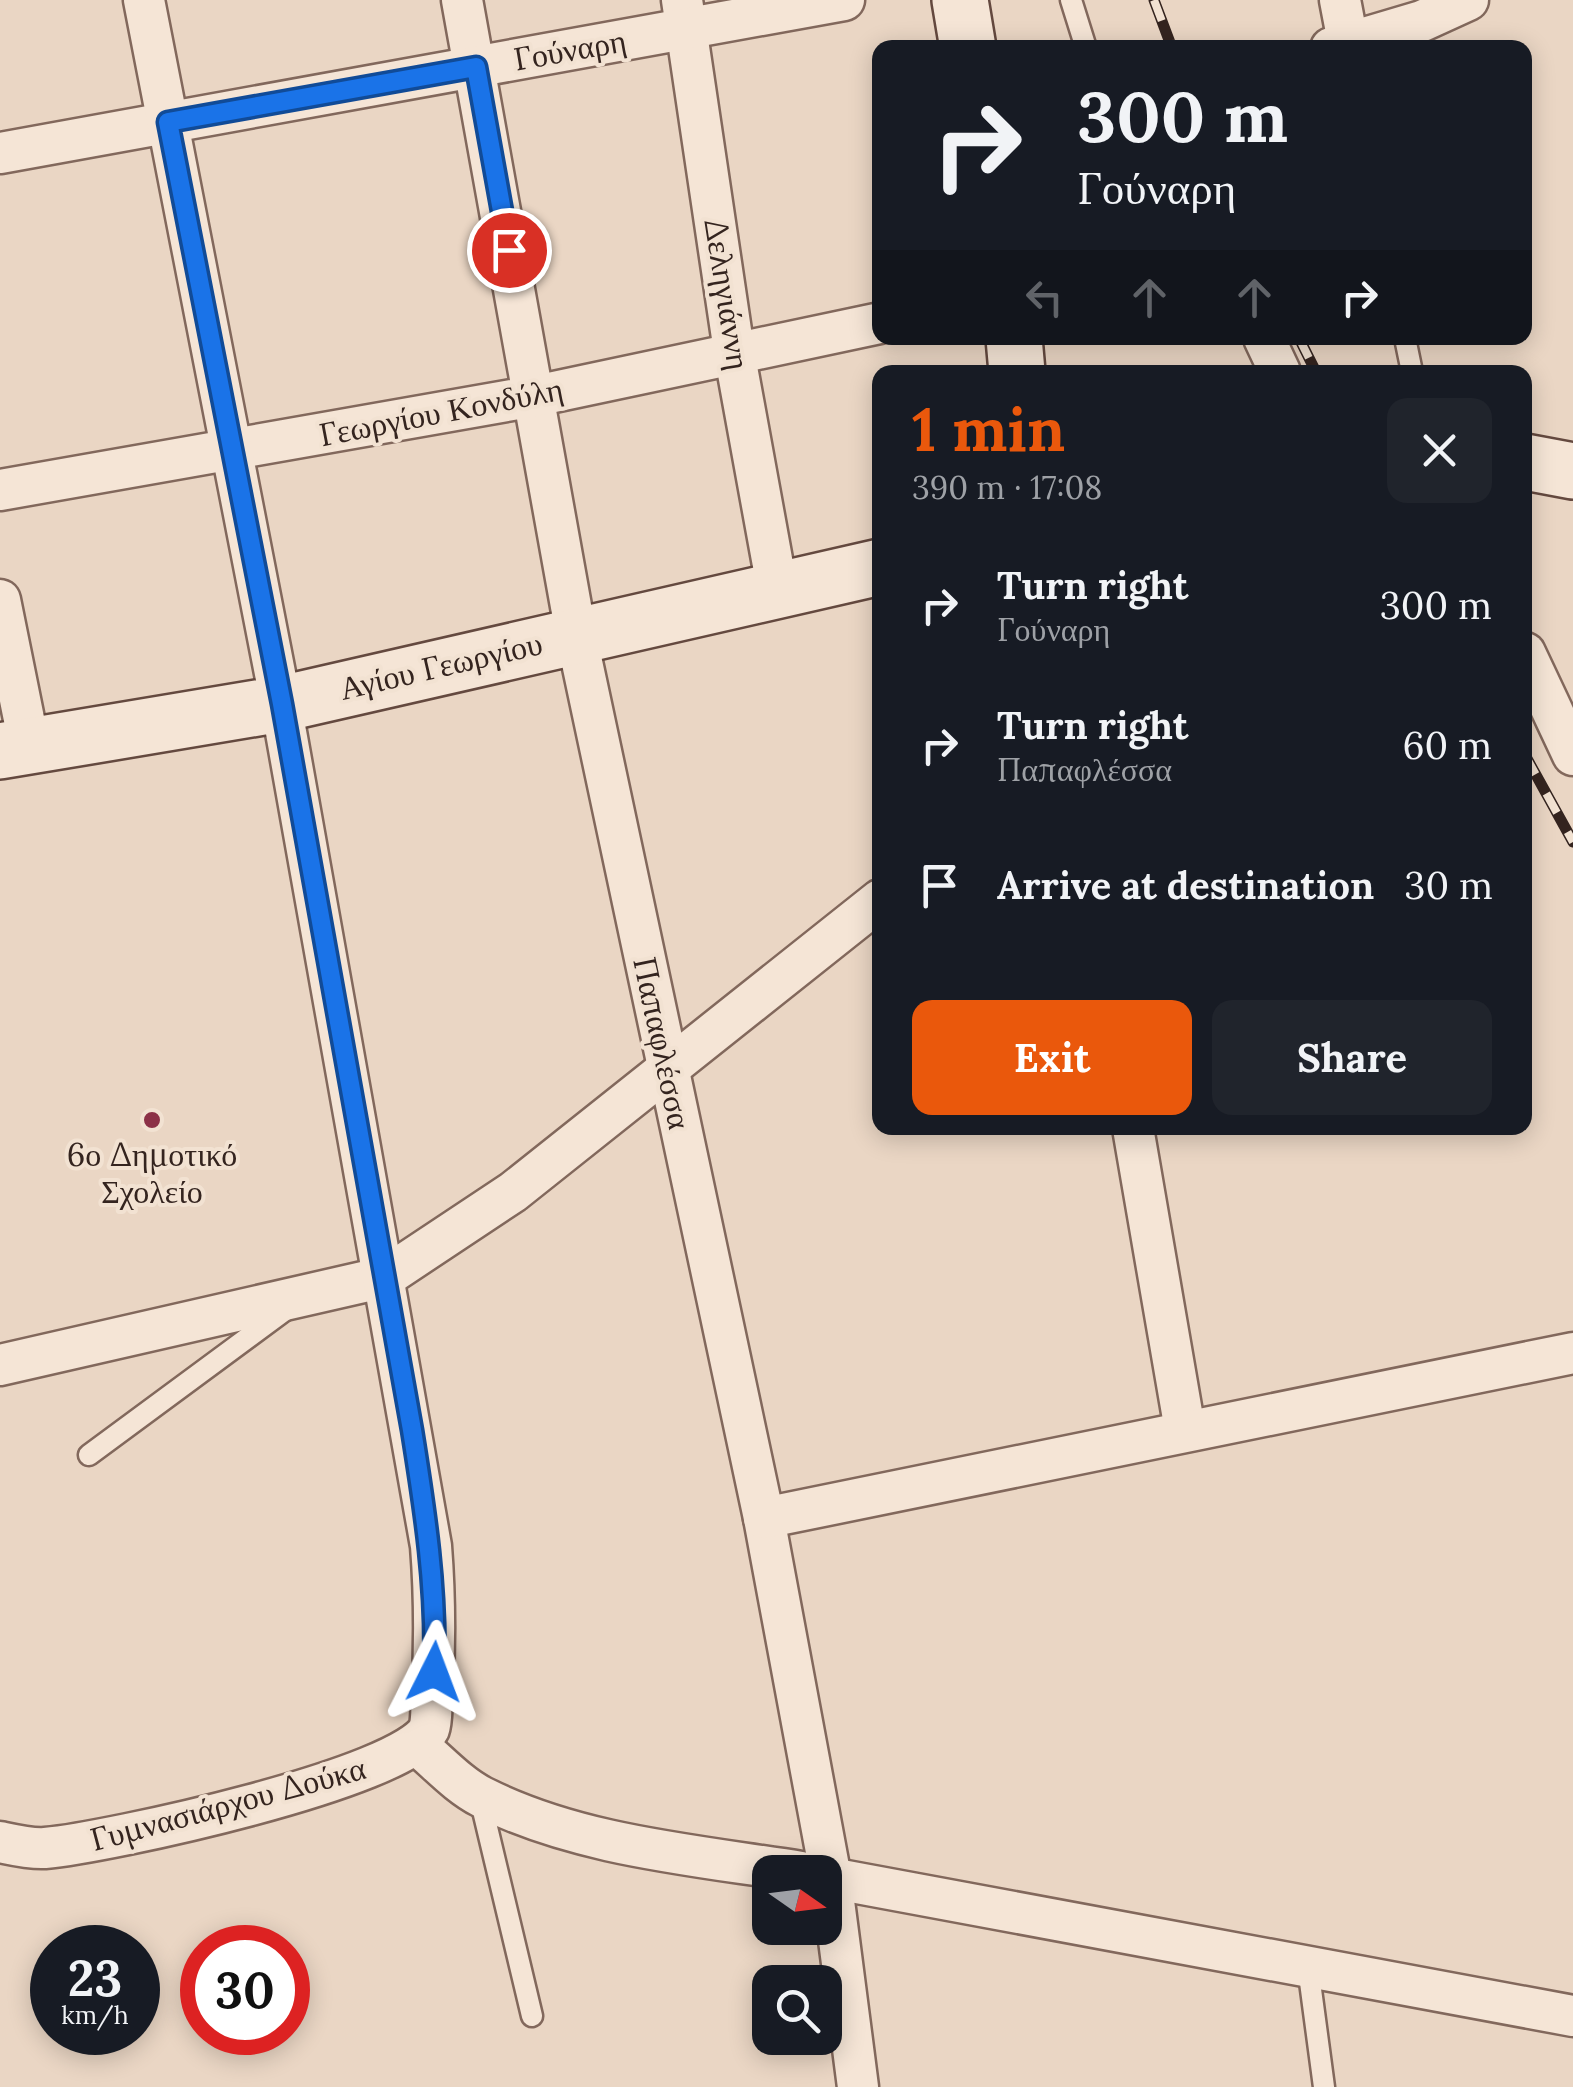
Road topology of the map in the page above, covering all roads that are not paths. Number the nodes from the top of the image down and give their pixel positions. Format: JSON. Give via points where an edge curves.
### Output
{"nodes":[{"id":1,"x":144,"y":0,"type":"edge"},
{"id":2,"x":462,"y":0,"type":"edge"},
{"id":3,"x":844,"y":0,"type":"edge"},
{"id":4,"x":960,"y":0,"type":"edge"},
{"id":5,"x":1071,"y":0,"type":"edge"},
{"id":6,"x":1340,"y":0,"type":"edge"},
{"id":7,"x":1468,"y":0,"type":"edge"},
{"id":8,"x":685,"y":14,"type":"edge"},
{"id":9,"x":967,"y":40,"type":"edge"},
{"id":10,"x":1084,"y":40,"type":"edge"},
{"id":11,"x":1340,"y":40,"type":"edge"},
{"id":12,"x":1357,"y":40,"type":"edge"},
{"id":13,"x":476,"y":67,"type":"junction"},
{"id":14,"x":168,"y":122,"type":"junction"},
{"id":15,"x":0,"y":153,"type":"edge"},
{"id":16,"x":872,"y":325,"type":"edge"},
{"id":17,"x":734,"y":351,"type":"junction"},
{"id":18,"x":535,"y":396,"type":"junction"},
{"id":19,"x":232,"y":452,"type":"junction"},
{"id":20,"x":1532,"y":463,"type":"edge"},
{"id":21,"x":1573,"y":471,"type":"edge"},
{"id":22,"x":0,"y":490,"type":"edge"},
{"id":23,"x":872,"y":569,"type":"edge"},
{"id":24,"x":777,"y":588,"type":"junction"},
{"id":25,"x":0,"y":600,"type":"edge"},
{"id":26,"x":576,"y":634,"type":"junction"},
{"id":27,"x":1532,"y":668,"type":"edge"},
{"id":28,"x":282,"y":704,"type":"junction"},
{"id":29,"x":15,"y":748,"type":"edge"},
{"id":30,"x":1573,"y":755,"type":"edge"},
{"id":31,"x":872,"y":906,"type":"edge"},
{"id":32,"x":668,"y":1071,"type":"junction"},
{"id":33,"x":1133,"y":1135,"type":"edge"},
{"id":34,"x":384,"y":1277,"type":"junction"},
{"id":35,"x":306,"y":1295,"type":"junction"},
{"id":36,"x":1573,"y":1353,"type":"edge"},
{"id":37,"x":0,"y":1365,"type":"edge"},
{"id":38,"x":1185,"y":1430,"type":"junction"},
{"id":39,"x":90,"y":1455,"type":"dead end"},
{"id":40,"x":764,"y":1518,"type":"junction"},
{"id":41,"x":416,"y":1744,"type":"junction"},
{"id":42,"x":479,"y":1796,"type":"junction"},
{"id":43,"x":0,"y":1842,"type":"edge"},
{"id":44,"x":816,"y":1855,"type":"edge"},
{"id":45,"x":752,"y":1864,"type":"edge"},
{"id":46,"x":842,"y":1879,"type":"edge"},
{"id":47,"x":832,"y":1945,"type":"edge"},
{"id":48,"x":1308,"y":1966,"type":"junction"},
{"id":49,"x":532,"y":2016,"type":"dead end"},
{"id":50,"x":1573,"y":2016,"type":"edge"},
{"id":51,"x":858,"y":2087,"type":"edge"},
{"id":52,"x":1324,"y":2087,"type":"edge"}],
"edges":[{"from":1,"to":14,"type":"street"},
{"from":2,"to":13,"type":"street","name":"Παπαφλέσσα"},
{"from":3,"to":8,"type":"street","name":"Γούναρη"},
{"from":4,"to":9,"type":"main road"},
{"from":5,"to":10,"type":"lane"},
{"from":6,"to":11,"type":"street"},
{"from":7,"to":12,"type":"street"},
{"from":8,"to":13,"type":"street","name":"Γούναρη"},
{"from":8,"to":17,"type":"street","name":"Δεληγιάννη"},
{"from":13,"to":14,"type":"street","name":"Γούναρη"},
{"from":13,"to":18,"type":"street","name":"Παπαφλέσσα"},
{"from":14,"to":15,"type":"street","name":"Γούναρη"},
{"from":14,"to":19,"type":"street"},
{"from":16,"to":17,"type":"street","name":"Γεωργίου Κονδύλη"},
{"from":17,"to":18,"type":"street","name":"Γεωργίου Κονδύλη"},
{"from":17,"to":24,"type":"street","name":"Δεληγιάννη"},
{"from":18,"to":19,"type":"street","name":"Γεωργίου Κονδύλη"},
{"from":18,"to":26,"type":"street","name":"Παπαφλέσσα"},
{"from":19,"to":22,"type":"street","name":"Γεωργίου Κονδύλη"},
{"from":19,"to":28,"type":"street"},
{"from":20,"to":21,"type":"main road"},
{"from":23,"to":24,"type":"main road","name":"Αγίου Γεωργίου"},
{"from":24,"to":26,"type":"main road","name":"Αγίου Γεωργίου"},
{"from":25,"to":29,"type":"street"},
{"from":26,"to":28,"type":"main road","name":"Αγίου Γεωργίου"},
{"from":26,"to":32,"type":"street","name":"Παπαφλέσσα"},
{"from":27,"to":30,"type":"street"},
{"from":28,"to":29,"type":"main road","name":"Αγίου Γεωργίου"},
{"from":28,"to":34,"type":"street"},
{"from":31,"to":32,"type":"street"},
{"from":32,"to":34,"type":"street","via":[[513,1192]]},
{"from":32,"to":40,"type":"street","name":"Παπαφλέσσα"},
{"from":33,"to":38,"type":"street"},
{"from":34,"to":35,"type":"street"},
{"from":34,"to":41,"type":"street","via":[[436,1608],[430,1728]]},
{"from":35,"to":37,"type":"street"},
{"from":35,"to":39,"type":"lane"},
{"from":36,"to":38,"type":"street"},
{"from":38,"to":40,"type":"street"},
{"from":40,"to":44,"type":"street","name":"Παπαφλέσσα"},
{"from":41,"to":42,"type":"street"},
{"from":41,"to":43,"type":"street","name":"Γυμνασιάρχου Δούκα","via":[[336,1780],[134,1834],[42,1849]]},
{"from":42,"to":45,"type":"street","via":[[604,1840]]},
{"from":42,"to":49,"type":"lane"},
{"from":46,"to":48,"type":"street"},
{"from":47,"to":51,"type":"street","name":"Παπαφλέσσα"},
{"from":48,"to":50,"type":"street"},
{"from":48,"to":52,"type":"lane"}]}
